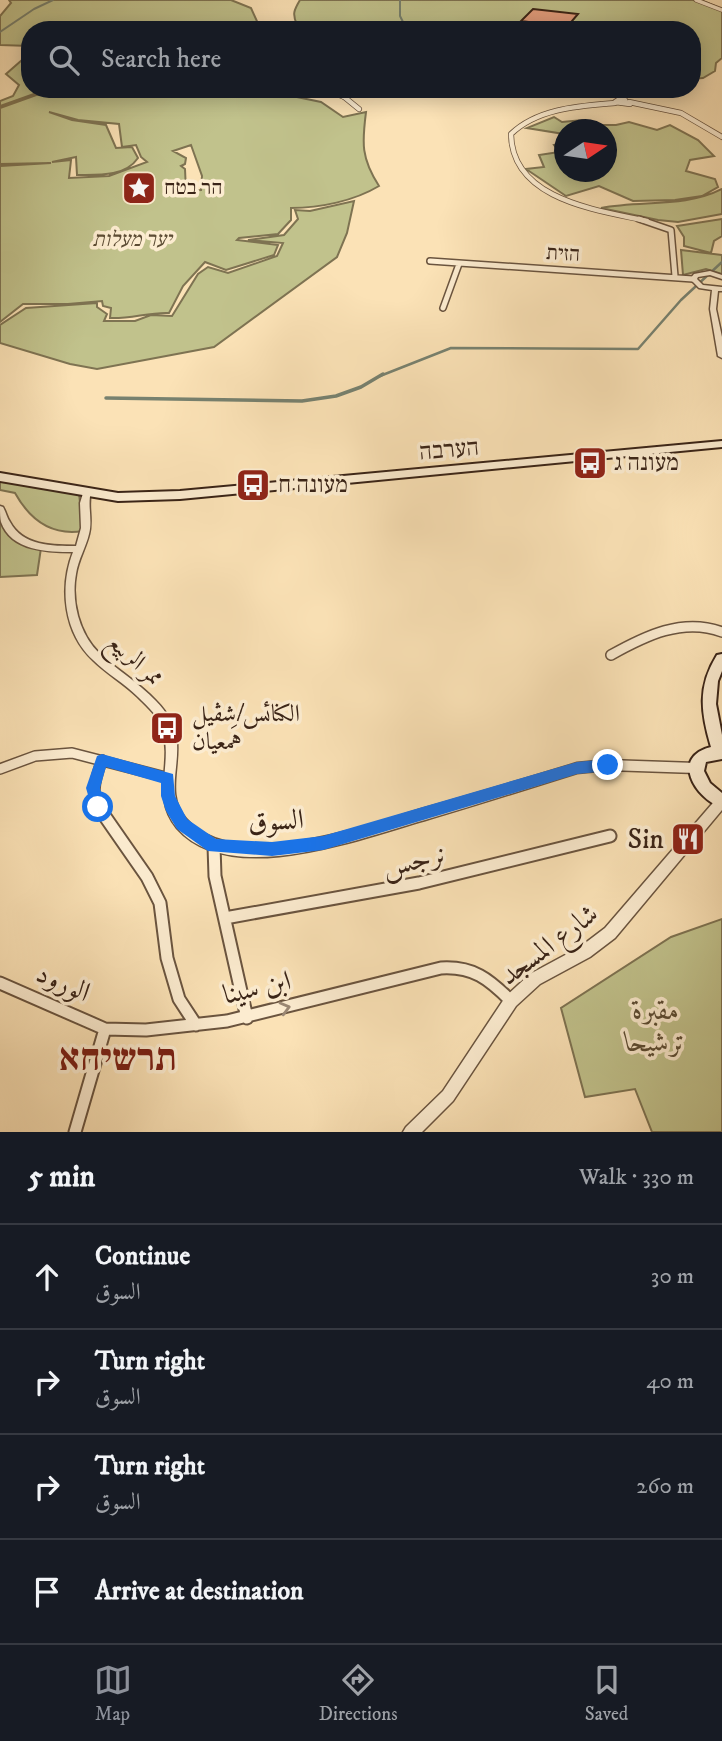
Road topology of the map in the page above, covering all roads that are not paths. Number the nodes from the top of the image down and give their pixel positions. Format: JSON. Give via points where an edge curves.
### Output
{"nodes":[{"id":1,"x":696,"y":0,"type":"edge"},
{"id":2,"x":722,"y":10,"type":"edge"},
{"id":3,"x":346,"y":98,"type":"edge"},
{"id":4,"x":618,"y":98,"type":"edge"},
{"id":5,"x":623,"y":98,"type":"edge"},
{"id":6,"x":628,"y":101,"type":"junction"},
{"id":7,"x":616,"y":102,"type":"junction"},
{"id":8,"x":359,"y":109,"type":"dead end"},
{"id":9,"x":722,"y":137,"type":"edge"},
{"id":10,"x":430,"y":261,"type":"dead end"},
{"id":11,"x":459,"y":264,"type":"junction"},
{"id":12,"x":675,"y":276,"type":"junction"},
{"id":13,"x":722,"y":277,"type":"edge"},
{"id":14,"x":693,"y":279,"type":"junction"},
{"id":15,"x":718,"y":289,"type":"edge"},
{"id":16,"x":443,"y":308,"type":"dead end"},
{"id":17,"x":722,"y":356,"type":"edge"},
{"id":18,"x":722,"y":444,"type":"edge"},
{"id":19,"x":0,"y":477,"type":"edge"},
{"id":20,"x":87,"y":492,"type":"junction"},
{"id":21,"x":0,"y":509,"type":"edge"},
{"id":22,"x":79,"y":549,"type":"junction"},
{"id":23,"x":722,"y":632,"type":"edge"},
{"id":24,"x":611,"y":655,"type":"dead end"},
{"id":25,"x":722,"y":659,"type":"edge"},
{"id":26,"x":721,"y":753,"type":"edge"},
{"id":27,"x":102,"y":760,"type":"junction"},
{"id":28,"x":696,"y":768,"type":"junction"},
{"id":29,"x":0,"y":769,"type":"edge"},
{"id":30,"x":169,"y":778,"type":"junction"},
{"id":31,"x":722,"y":801,"type":"edge"},
{"id":32,"x":611,"y":836,"type":"dead end"},
{"id":33,"x":214,"y":846,"type":"junction"},
{"id":34,"x":225,"y":918,"type":"junction"},
{"id":35,"x":0,"y":983,"type":"edge"},
{"id":36,"x":511,"y":1001,"type":"junction"},
{"id":37,"x":247,"y":1018,"type":"junction"},
{"id":38,"x":196,"y":1025,"type":"junction"},
{"id":39,"x":106,"y":1029,"type":"junction"},
{"id":40,"x":75,"y":1132,"type":"edge"},
{"id":41,"x":411,"y":1132,"type":"edge"}],
"edges":[{"from":1,"to":2,"type":"street"},
{"from":3,"to":8,"type":"street"},
{"from":4,"to":7,"type":"street"},
{"from":5,"to":6,"type":"street"},
{"from":6,"to":7,"type":"street","via":[[624,105]]},
{"from":6,"to":9,"type":"street","via":[[681,113]]},
{"from":7,"to":12,"type":"street","via":[[522,123],[510,134],[510,150],[527,177],[552,193],[671,230]]},
{"from":10,"to":11,"type":"street","name":"הזית"},
{"from":11,"to":12,"type":"street","name":"הזית"},
{"from":11,"to":16,"type":"street"},
{"from":12,"to":14,"type":"street","name":"הזית"},
{"from":13,"to":14,"type":"street","via":[[705,273]]},
{"from":14,"to":15,"type":"street","via":[[701,287]]},
{"from":15,"to":17,"type":"street","via":[[713,309]]},
{"from":18,"to":20,"type":"main road","name":"הערבה","via":[[180,495],[118,497]]},
{"from":19,"to":20,"type":"main road","name":"הערבה"},
{"from":20,"to":22,"type":"street","name":"ممر الربيع","via":[[82,504],[86,526]]},
{"from":21,"to":22,"type":"street","via":[[4,523],[20,542]]},
{"from":22,"to":30,"type":"street","name":"ممر الربيع","via":[[70,590],[81,639],[94,656],[160,711],[170,732]]},
{"from":23,"to":24,"type":"street","via":[[702,626],[669,630],[646,635]]},
{"from":25,"to":26,"type":"main road","via":[[713,671],[709,694],[711,724]]},
{"from":26,"to":28,"type":"main road","via":[[706,754]]},
{"from":27,"to":29,"type":"street","via":[[72,753],[35,756]]},
{"from":27,"to":30,"type":"street"},
{"from":27,"to":38,"type":"street","via":[[93,788],[98,807],[160,903],[179,999]]},
{"from":28,"to":31,"type":"main road","via":[[705,791]]},
{"from":28,"to":33,"type":"street","name":"السوق","via":[[577,768],[323,843],[272,849]]},
{"from":30,"to":33,"type":"street","name":"السوق","via":[[173,811],[182,824]]},
{"from":31,"to":36,"type":"street","name":"شارع المسجد","via":[[610,933],[536,979]]},
{"from":32,"to":34,"type":"street","name":"نرجس","via":[[540,857],[344,900]]},
{"from":33,"to":34,"type":"street","via":[[215,876]]},
{"from":34,"to":37,"type":"street"},
{"from":35,"to":39,"type":"street","name":"الورود"},
{"from":37,"to":36,"type":"street","name":"ابن سينا","one_way":true,"via":[[458,965],[485,974]]},
{"from":36,"to":41,"type":"street","name":"شارع المسجد","via":[[448,1096]]},
{"from":37,"to":38,"type":"street","name":"ابن سينا"},
{"from":38,"to":39,"type":"street","name":"ابن سينا"},
{"from":39,"to":40,"type":"street"}]}
